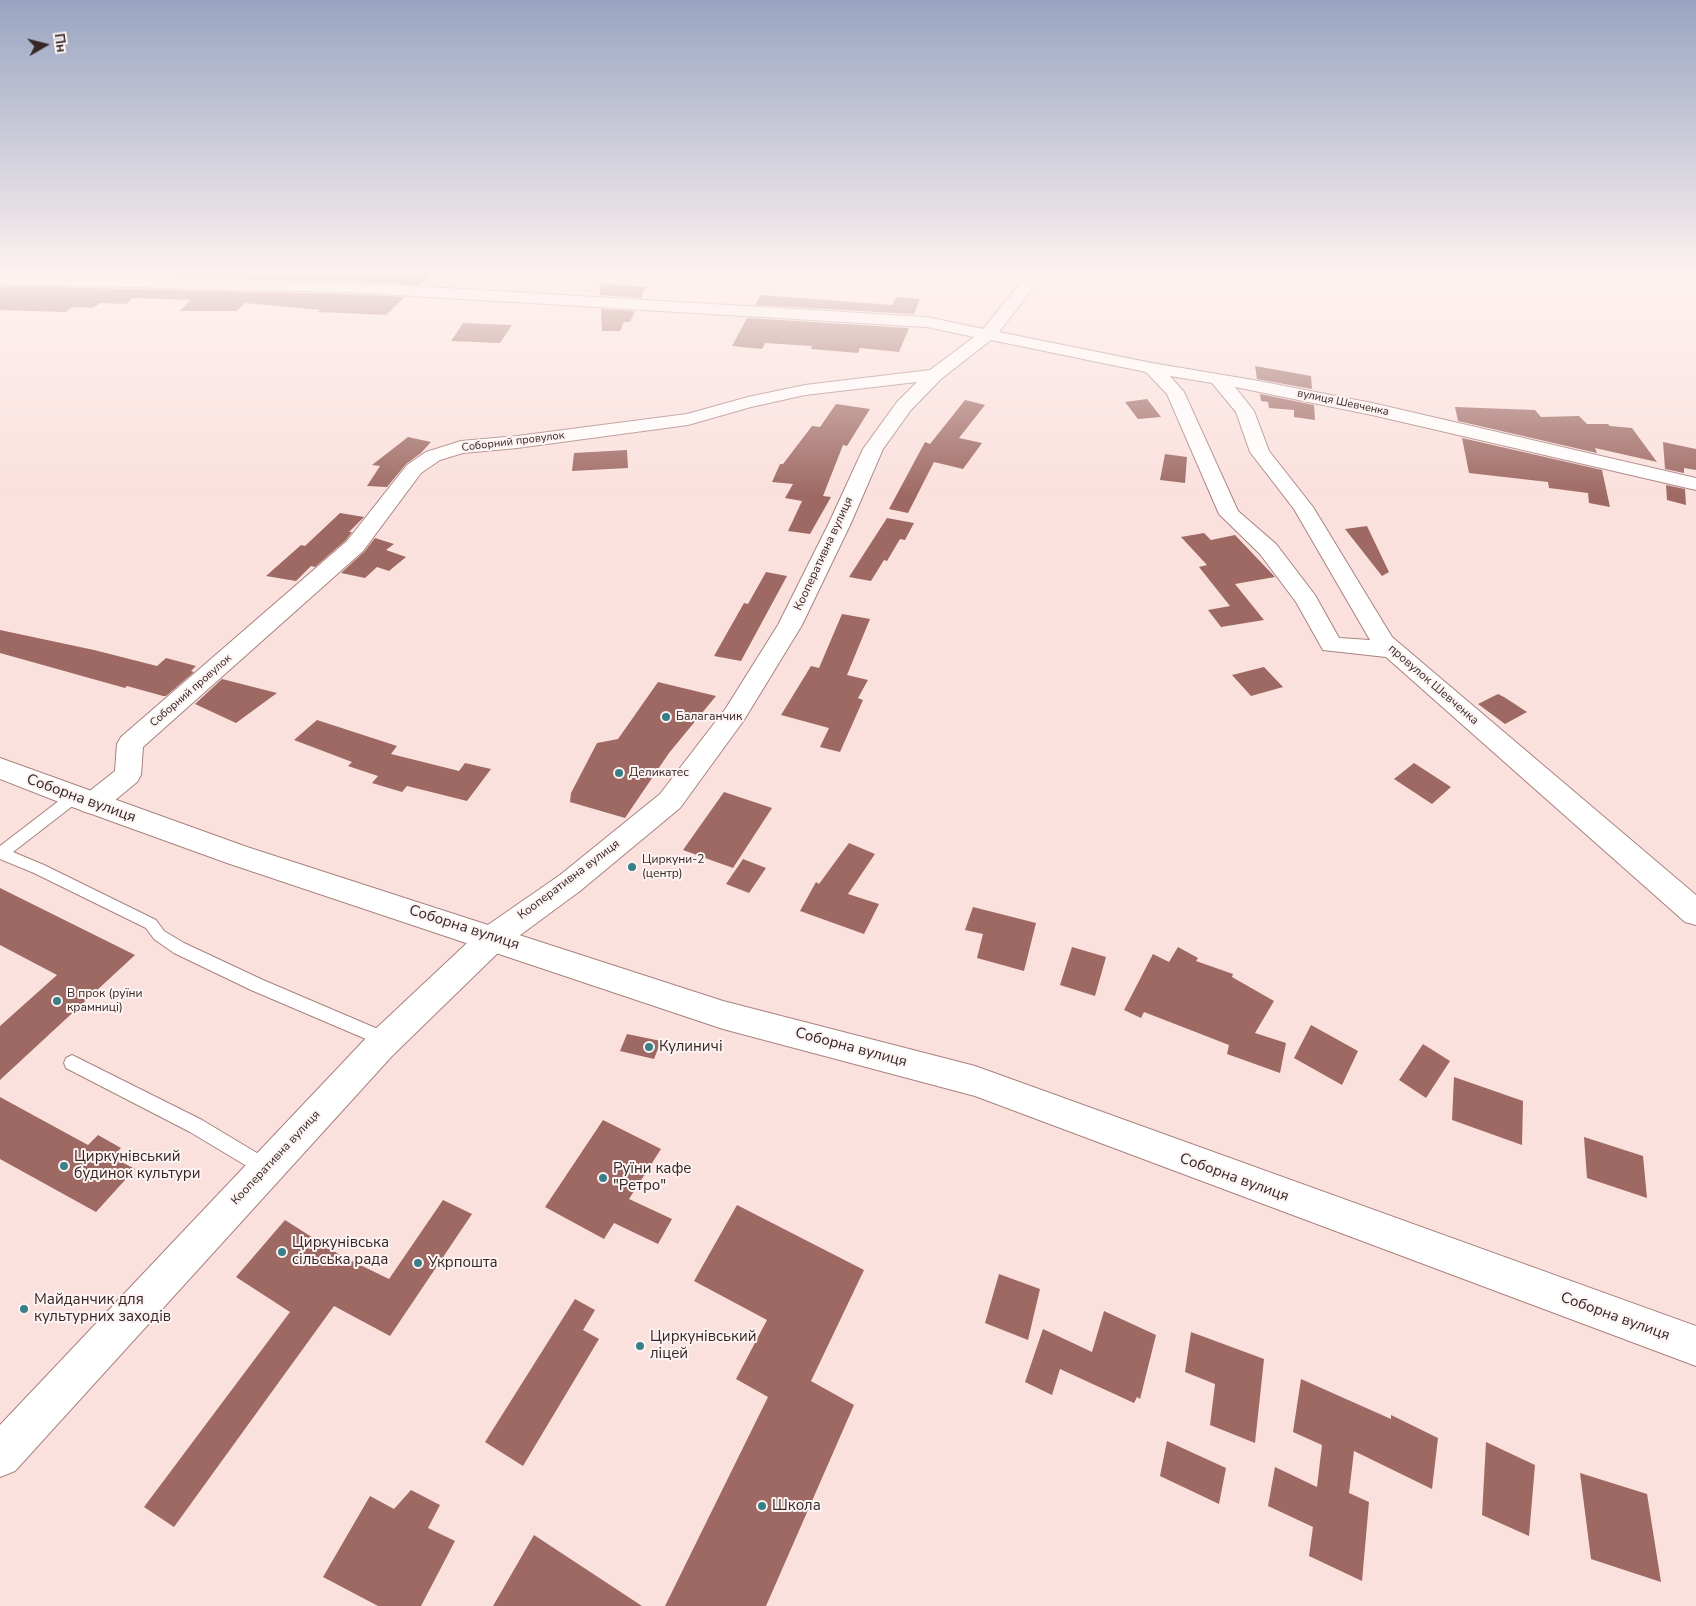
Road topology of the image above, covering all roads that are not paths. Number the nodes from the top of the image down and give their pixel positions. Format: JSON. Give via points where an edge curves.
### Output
{"nodes":[{"id":1,"x":973,"y":346,"type":"edge"},
{"id":2,"x":1042,"y":346,"type":"edge"},
{"id":3,"x":1152,"y":368,"type":"junction"},
{"id":4,"x":935,"y":375,"type":"junction"},
{"id":5,"x":1218,"y":379,"type":"junction"},
{"id":6,"x":1696,"y":484,"type":"edge"},
{"id":7,"x":1392,"y":650,"type":"junction"},
{"id":8,"x":0,"y":768,"type":"edge"},
{"id":9,"x":83,"y":800,"type":"junction"},
{"id":10,"x":1696,"y":913,"type":"edge"},
{"id":11,"x":493,"y":938,"type":"junction"},
{"id":12,"x":387,"y":1040,"type":"junction"},
{"id":13,"x":72,"y":1063,"type":"dead end"},
{"id":14,"x":266,"y":1168,"type":"junction"},
{"id":15,"x":1696,"y":1346,"type":"edge"},
{"id":16,"x":0,"y":1456,"type":"edge"}],
"edges":[{"from":1,"to":4,"type":"street","name":"Кооперативна вулиця"},
{"from":2,"to":3,"type":"street","name":"вулиця Шевченка"},
{"from":3,"to":5,"type":"street","name":"вулиця Шевченка"},
{"from":3,"to":7,"type":"street","via":[[1174,392],[1229,514],[1268,549],[1307,600],[1331,645]]},
{"from":4,"to":9,"type":"street","name":"Соборний провулок","via":[[804,390],[688,419],[461,447],[433,456],[414,469],[355,546],[130,744],[128,776]]},
{"from":4,"to":11,"type":"street","name":"Кооперативна вулиця","via":[[904,406],[873,449],[790,625],[735,714],[670,801],[570,883]]},
{"from":5,"to":6,"type":"street","name":"вулиця Шевченка","via":[[1372,409]]},
{"from":5,"to":7,"type":"street","name":"провулок Шевченка","via":[[1245,411],[1260,452],[1303,508],[1383,642]]},
{"from":7,"to":10,"type":"street","name":"провулок Шевченка"},
{"from":8,"to":9,"type":"street","name":"Соборна вулиця"},
{"from":9,"to":11,"type":"street","name":"Соборна вулиця","via":[[237,855]]},
{"from":9,"to":12,"type":"lane","via":[[1,853],[39,868],[151,924],[159,935],[179,948]]},
{"from":11,"to":12,"type":"street","name":"Кооперативна вулиця"},
{"from":11,"to":15,"type":"street","name":"Соборна вулиця","via":[[723,1015],[975,1081]]},
{"from":12,"to":14,"type":"street","name":"Кооперативна вулиця"},
{"from":13,"to":14,"type":"lane","via":[[196,1126]]},
{"from":14,"to":16,"type":"street","name":"Кооперативна вулиця"}]}
